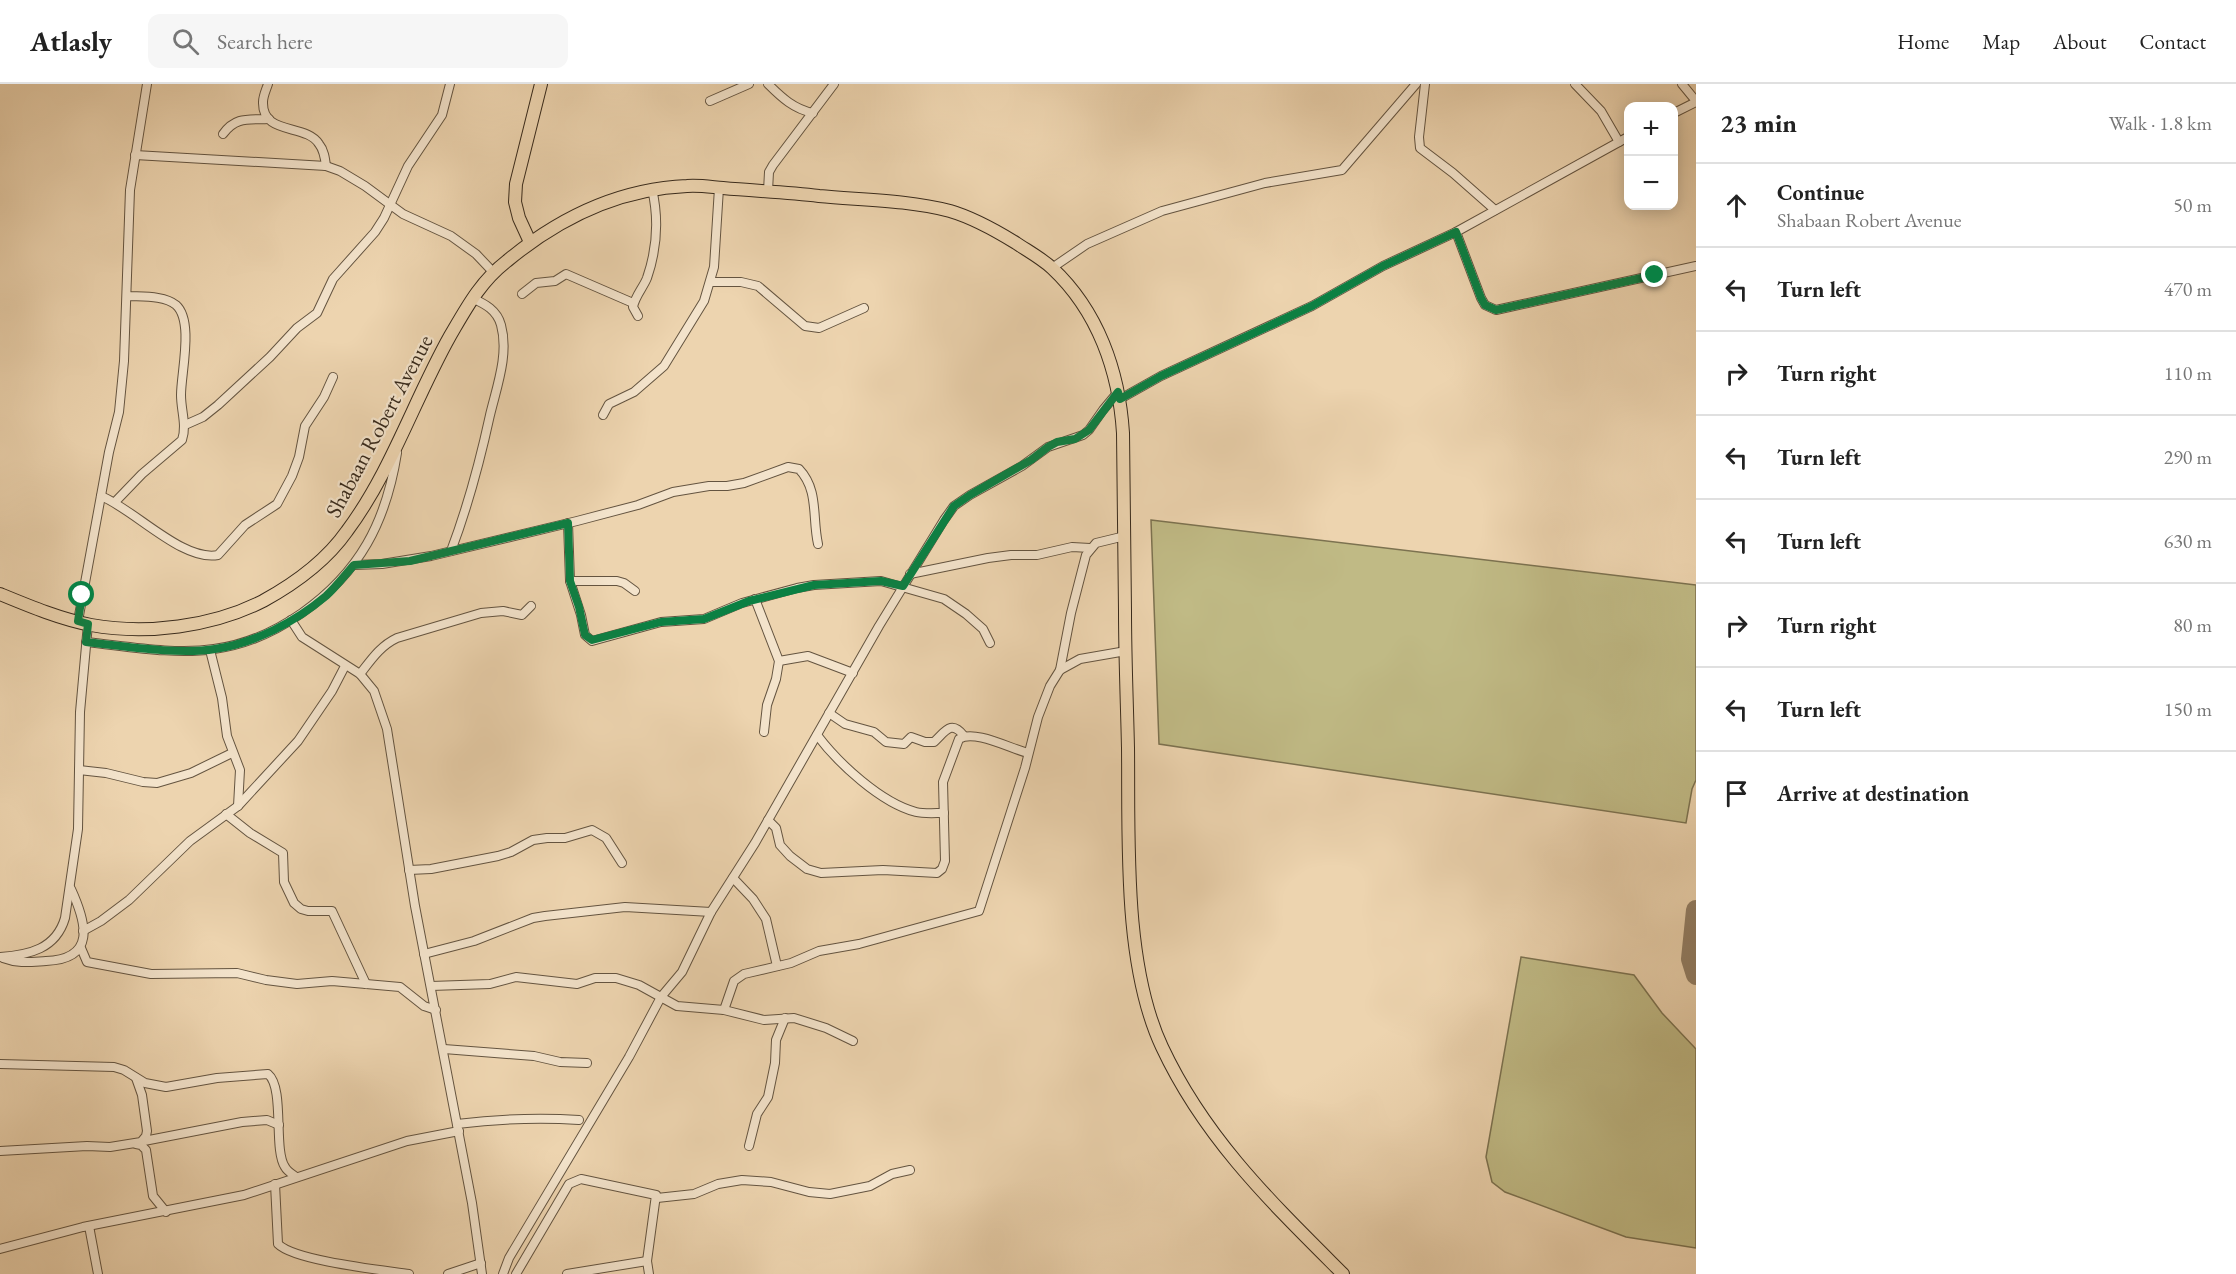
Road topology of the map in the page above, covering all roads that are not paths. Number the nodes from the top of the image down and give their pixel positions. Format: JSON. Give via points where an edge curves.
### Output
{"nodes":[{"id":1,"x":147,"y":84,"type":"edge"},
{"id":2,"x":268,"y":84,"type":"edge"},
{"id":3,"x":450,"y":84,"type":"edge"},
{"id":4,"x":541,"y":84,"type":"edge"},
{"id":5,"x":749,"y":84,"type":"edge"},
{"id":6,"x":768,"y":84,"type":"edge"},
{"id":7,"x":834,"y":84,"type":"edge"},
{"id":8,"x":1416,"y":84,"type":"edge"},
{"id":9,"x":1425,"y":84,"type":"edge"},
{"id":10,"x":1575,"y":84,"type":"edge"},
{"id":11,"x":1682,"y":84,"type":"edge"},
{"id":12,"x":710,"y":101,"type":"dead end"},
{"id":13,"x":1696,"y":101,"type":"edge"},
{"id":14,"x":1678,"y":111,"type":"edge"},
{"id":15,"x":813,"y":113,"type":"junction"},
{"id":16,"x":269,"y":119,"type":"junction"},
{"id":17,"x":223,"y":134,"type":"dead end"},
{"id":18,"x":1624,"y":139,"type":"edge"},
{"id":19,"x":1618,"y":142,"type":"junction"},
{"id":20,"x":135,"y":155,"type":"junction"},
{"id":21,"x":326,"y":166,"type":"junction"},
{"id":22,"x":719,"y":188,"type":"junction"},
{"id":23,"x":652,"y":189,"type":"junction"},
{"id":24,"x":768,"y":191,"type":"junction"},
{"id":25,"x":390,"y":206,"type":"junction"},
{"id":26,"x":1495,"y":210,"type":"junction"},
{"id":27,"x":1456,"y":232,"type":"junction"},
{"id":28,"x":530,"y":242,"type":"junction"},
{"id":29,"x":1696,"y":266,"type":"edge"},
{"id":30,"x":1052,"y":268,"type":"junction"},
{"id":31,"x":498,"y":269,"type":"junction"},
{"id":32,"x":711,"y":282,"type":"junction"},
{"id":33,"x":522,"y":294,"type":"dead end"},
{"id":34,"x":127,"y":296,"type":"junction"},
{"id":35,"x":472,"y":298,"type":"junction"},
{"id":36,"x":633,"y":303,"type":"junction"},
{"id":37,"x":864,"y":308,"type":"dead end"},
{"id":38,"x":638,"y":316,"type":"dead end"},
{"id":39,"x":333,"y":377,"type":"dead end"},
{"id":40,"x":1119,"y":395,"type":"junction"},
{"id":41,"x":603,"y":415,"type":"dead end"},
{"id":42,"x":185,"y":425,"type":"junction"},
{"id":43,"x":399,"y":439,"type":"junction"},
{"id":44,"x":101,"y":496,"type":"junction"},
{"id":45,"x":115,"y":502,"type":"junction"},
{"id":46,"x":568,"y":523,"type":"junction"},
{"id":47,"x":1125,"y":536,"type":"junction"},
{"id":48,"x":818,"y":544,"type":"dead end"},
{"id":49,"x":1090,"y":548,"type":"junction"},
{"id":50,"x":451,"y":551,"type":"junction"},
{"id":51,"x":354,"y":565,"type":"junction"},
{"id":52,"x":910,"y":574,"type":"junction"},
{"id":53,"x":570,"y":581,"type":"junction"},
{"id":54,"x":903,"y":586,"type":"junction"},
{"id":55,"x":634,"y":591,"type":"dead end"},
{"id":56,"x":0,"y":594,"type":"edge"},
{"id":57,"x":755,"y":599,"type":"junction"},
{"id":58,"x":531,"y":606,"type":"dead end"},
{"id":59,"x":291,"y":620,"type":"junction"},
{"id":60,"x":83,"y":623,"type":"junction"},
{"id":61,"x":86,"y":642,"type":"junction"},
{"id":62,"x":990,"y":643,"type":"dead end"},
{"id":63,"x":210,"y":650,"type":"junction"},
{"id":64,"x":1126,"y":651,"type":"junction"},
{"id":65,"x":779,"y":661,"type":"junction"},
{"id":66,"x":345,"y":666,"type":"junction"},
{"id":67,"x":1060,"y":670,"type":"junction"},
{"id":68,"x":853,"y":673,"type":"junction"},
{"id":69,"x":360,"y":674,"type":"junction"},
{"id":70,"x":829,"y":713,"type":"junction"},
{"id":71,"x":764,"y":732,"type":"dead end"},
{"id":72,"x":817,"y":735,"type":"junction"},
{"id":73,"x":964,"y":735,"type":"junction"},
{"id":74,"x":232,"y":753,"type":"junction"},
{"id":75,"x":1028,"y":753,"type":"junction"},
{"id":76,"x":80,"y":770,"type":"junction"},
{"id":77,"x":238,"y":806,"type":"junction"},
{"id":78,"x":944,"y":813,"type":"junction"},
{"id":79,"x":226,"y":814,"type":"junction"},
{"id":80,"x":768,"y":820,"type":"junction"},
{"id":81,"x":622,"y":862,"type":"dead end"},
{"id":82,"x":409,"y":870,"type":"junction"},
{"id":83,"x":733,"y":878,"type":"junction"},
{"id":84,"x":71,"y":889,"type":"junction"},
{"id":85,"x":711,"y":912,"type":"junction"},
{"id":86,"x":83,"y":931,"type":"junction"},
{"id":87,"x":81,"y":948,"type":"junction"},
{"id":88,"x":424,"y":954,"type":"junction"},
{"id":89,"x":0,"y":958,"type":"edge"},
{"id":90,"x":66,"y":958,"type":"junction"},
{"id":91,"x":87,"y":962,"type":"junction"},
{"id":92,"x":777,"y":966,"type":"junction"},
{"id":93,"x":366,"y":984,"type":"junction"},
{"id":94,"x":431,"y":986,"type":"junction"},
{"id":95,"x":661,"y":997,"type":"junction"},
{"id":96,"x":436,"y":1010,"type":"junction"},
{"id":97,"x":724,"y":1010,"type":"junction"},
{"id":98,"x":785,"y":1018,"type":"junction"},
{"id":99,"x":853,"y":1041,"type":"dead end"},
{"id":100,"x":444,"y":1049,"type":"junction"},
{"id":101,"x":587,"y":1063,"type":"dead end"},
{"id":102,"x":0,"y":1064,"type":"edge"},
{"id":103,"x":136,"y":1077,"type":"junction"},
{"id":104,"x":579,"y":1119,"type":"dead end"},
{"id":105,"x":279,"y":1125,"type":"junction"},
{"id":106,"x":458,"y":1127,"type":"junction"},
{"id":107,"x":140,"y":1142,"type":"junction"},
{"id":108,"x":749,"y":1146,"type":"dead end"},
{"id":109,"x":0,"y":1151,"type":"edge"},
{"id":110,"x":910,"y":1170,"type":"dead end"},
{"id":111,"x":296,"y":1177,"type":"junction"},
{"id":112,"x":275,"y":1184,"type":"junction"},
{"id":113,"x":657,"y":1198,"type":"junction"},
{"id":114,"x":166,"y":1212,"type":"junction"},
{"id":115,"x":89,"y":1226,"type":"junction"},
{"id":116,"x":0,"y":1249,"type":"edge"},
{"id":117,"x":647,"y":1261,"type":"junction"},
{"id":118,"x":481,"y":1263,"type":"junction"},
{"id":119,"x":379,"y":1271,"type":"edge"},
{"id":120,"x":98,"y":1274,"type":"edge"},
{"id":121,"x":409,"y":1274,"type":"edge"},
{"id":122,"x":448,"y":1274,"type":"edge"},
{"id":123,"x":482,"y":1274,"type":"edge"},
{"id":124,"x":503,"y":1274,"type":"edge"},
{"id":125,"x":516,"y":1274,"type":"edge"},
{"id":126,"x":567,"y":1274,"type":"edge"},
{"id":127,"x":649,"y":1274,"type":"edge"},
{"id":128,"x":1343,"y":1274,"type":"edge"}],
"edges":[{"from":1,"to":20,"type":"street"},
{"from":2,"to":16,"type":"street","via":[[263,106]]},
{"from":3,"to":25,"type":"street","via":[[442,115],[408,166]]},
{"from":4,"to":28,"type":"main road","via":[[516,184],[515,202]]},
{"from":5,"to":12,"type":"street"},
{"from":6,"to":15,"type":"street","via":[[790,105]]},
{"from":7,"to":15,"type":"street"},
{"from":8,"to":30,"type":"street","via":[[1342,170],[1265,183],[1162,211],[1087,244]]},
{"from":9,"to":26,"type":"street","via":[[1420,148]]},
{"from":10,"to":19,"type":"street","via":[[1601,111]]},
{"from":11,"to":13,"type":"street"},
{"from":13,"to":14,"type":"street"},
{"from":15,"to":24,"type":"street","via":[[772,165]]},
{"from":16,"to":17,"type":"street","via":[[235,122]]},
{"from":16,"to":21,"type":"street","via":[[315,139]]},
{"from":18,"to":19,"type":"street"},
{"from":19,"to":26,"type":"street"},
{"from":20,"to":21,"type":"street"},
{"from":20,"to":34,"type":"street"},
{"from":21,"to":25,"type":"street","via":[[374,192]]},
{"from":22,"to":23,"type":"main road","name":"Shabaan Robert Avenue","via":[[689,185]]},
{"from":22,"to":24,"type":"main road","name":"Shabaan Robert Avenue"},
{"from":22,"to":32,"type":"street"},
{"from":23,"to":28,"type":"main road","name":"Shabaan Robert Avenue","via":[[591,207]]},
{"from":23,"to":36,"type":"street","via":[[657,227],[655,250]]},
{"from":24,"to":30,"type":"main road","name":"Shabaan Robert Avenue","via":[[901,202],[951,211],[992,227]]},
{"from":25,"to":31,"type":"street","via":[[451,236]]},
{"from":25,"to":42,"type":"street","via":[[375,232],[333,279],[317,313],[218,405]]},
{"from":26,"to":27,"type":"street"},
{"from":27,"to":29,"type":"street","via":[[1481,298],[1496,310]]},
{"from":27,"to":40,"type":"street","via":[[1383,266],[1312,306]]},
{"from":28,"to":31,"type":"main road","name":"Shabaan Robert Avenue"},
{"from":30,"to":40,"type":"main road","name":"Shabaan Robert Avenue","via":[[1092,319],[1108,352]]},
{"from":31,"to":35,"type":"main road","name":"Shabaan Robert Avenue"},
{"from":32,"to":37,"type":"street","via":[[758,286],[812,328]]},
{"from":32,"to":41,"type":"street","via":[[704,301],[664,366],[634,392],[609,404]]},
{"from":33,"to":36,"type":"street","via":[[536,283],[555,281],[566,274]]},
{"from":34,"to":42,"type":"street","via":[[169,300],[183,315],[181,396]]},
{"from":34,"to":44,"type":"street","via":[[119,412]]},
{"from":35,"to":43,"type":"main road","name":"Shabaan Robert Avenue"},
{"from":35,"to":50,"type":"street","via":[[486,304],[501,324],[501,369],[477,474]]},
{"from":36,"to":38,"type":"street"},
{"from":39,"to":45,"type":"street","via":[[305,426],[299,457],[277,504],[245,525],[218,555],[198,555],[180,546]]},
{"from":40,"to":47,"type":"main road","name":"Shabaan Robert Avenue"},
{"from":40,"to":52,"type":"street","via":[[1083,435],[1048,447],[954,506]]},
{"from":42,"to":45,"type":"street","via":[[182,440]]},
{"from":43,"to":51,"type":"street","via":[[379,521]]},
{"from":43,"to":60,"type":"main road","name":"Shabaan Robert Avenue","via":[[347,532],[314,567],[263,601],[202,623],[158,628],[112,628]]},
{"from":44,"to":45,"type":"street"},
{"from":44,"to":60,"type":"street"},
{"from":46,"to":48,"type":"street","via":[[673,492],[744,483],[794,467],[808,480],[813,493]]},
{"from":46,"to":50,"type":"street"},
{"from":46,"to":53,"type":"street"},
{"from":47,"to":49,"type":"street","via":[[1101,540]]},
{"from":47,"to":64,"type":"main road","name":"Shabaan Robert Avenue"},
{"from":49,"to":52,"type":"street","via":[[988,558]]},
{"from":49,"to":67,"type":"street"},
{"from":50,"to":51,"type":"street","via":[[410,561]]},
{"from":51,"to":59,"type":"street","via":[[327,595]]},
{"from":52,"to":54,"type":"street"},
{"from":53,"to":55,"type":"street","via":[[617,580]]},
{"from":53,"to":57,"type":"street","via":[[585,635],[592,640],[661,622],[704,619]]},
{"from":54,"to":57,"type":"street","via":[[881,581],[814,585]]},
{"from":54,"to":62,"type":"street","via":[[952,604],[983,629]]},
{"from":54,"to":68,"type":"street"},
{"from":56,"to":60,"type":"main road","name":"Shabaan Robert Avenue"},
{"from":57,"to":65,"type":"street"},
{"from":58,"to":69,"type":"street","via":[[522,615],[502,611],[481,613],[397,638],[376,653]]},
{"from":59,"to":63,"type":"street","via":[[258,637]]},
{"from":59,"to":66,"type":"street","via":[[302,638]]},
{"from":60,"to":61,"type":"street"},
{"from":61,"to":63,"type":"street"},
{"from":61,"to":76,"type":"street"},
{"from":63,"to":74,"type":"street"},
{"from":64,"to":67,"type":"street","via":[[1080,659]]},
{"from":64,"to":128,"type":"main road","name":"Shabaan Robert Avenue","via":[[1133,930],[1143,996],[1161,1045],[1203,1120],[1232,1158]]},
{"from":65,"to":68,"type":"street","via":[[808,656]]},
{"from":65,"to":71,"type":"street"},
{"from":66,"to":69,"type":"street"},
{"from":66,"to":77,"type":"street","via":[[298,741]]},
{"from":67,"to":75,"type":"street","via":[[1042,706]]},
{"from":68,"to":70,"type":"street"},
{"from":69,"to":82,"type":"street","via":[[374,691],[387,729]]},
{"from":70,"to":72,"type":"street"},
{"from":70,"to":73,"type":"street","via":[[893,744],[904,744],[911,737],[934,741],[952,727]]},
{"from":72,"to":78,"type":"street","via":[[847,769],[903,807],[918,813]]},
{"from":72,"to":80,"type":"street"},
{"from":73,"to":75,"type":"street"},
{"from":73,"to":78,"type":"street","via":[[955,745],[942,782]]},
{"from":74,"to":76,"type":"street","via":[[191,773],[157,783]]},
{"from":74,"to":77,"type":"street","via":[[240,770]]},
{"from":75,"to":92,"type":"street","via":[[979,911],[819,951]]},
{"from":76,"to":84,"type":"street"},
{"from":77,"to":79,"type":"street"},
{"from":78,"to":80,"type":"street","via":[[945,861],[937,873],[927,874],[857,870],[833,874],[807,869],[780,845],[776,828]]},
{"from":79,"to":86,"type":"street","via":[[190,841],[129,900]]},
{"from":79,"to":93,"type":"street","via":[[283,853],[284,882],[297,906],[334,914]]},
{"from":80,"to":83,"type":"street"},
{"from":81,"to":82,"type":"street","via":[[606,838],[592,830],[573,837],[534,840],[487,858]]},
{"from":82,"to":88,"type":"street"},
{"from":83,"to":85,"type":"street"},
{"from":83,"to":92,"type":"street","via":[[766,920]]},
{"from":84,"to":86,"type":"street"},
{"from":84,"to":89,"type":"street","via":[[57,937],[26,953]]},
{"from":85,"to":88,"type":"street","via":[[625,907],[545,916]]},
{"from":85,"to":95,"type":"street","via":[[682,972]]},
{"from":86,"to":87,"type":"street"},
{"from":87,"to":90,"type":"street"},
{"from":87,"to":91,"type":"street"},
{"from":88,"to":94,"type":"street"},
{"from":89,"to":90,"type":"street","via":[[25,964]]},
{"from":90,"to":91,"type":"street"},
{"from":91,"to":93,"type":"street","via":[[151,974],[237,973],[297,984]]},
{"from":92,"to":97,"type":"street","via":[[737,977]]},
{"from":93,"to":96,"type":"street","via":[[400,987]]},
{"from":94,"to":95,"type":"street","via":[[490,984],[516,977],[578,984],[595,978],[616,978]]},
{"from":94,"to":96,"type":"street"},
{"from":95,"to":97,"type":"street","via":[[677,1006]]},
{"from":95,"to":124,"type":"street"},
{"from":96,"to":100,"type":"street"},
{"from":97,"to":98,"type":"street","via":[[764,1020]]},
{"from":98,"to":99,"type":"street","via":[[809,1022]]},
{"from":98,"to":108,"type":"street","via":[[776,1040],[768,1097],[757,1114]]},
{"from":100,"to":101,"type":"street"},
{"from":100,"to":106,"type":"street"},
{"from":102,"to":103,"type":"street","via":[[114,1067]]},
{"from":103,"to":105,"type":"street","via":[[166,1087],[268,1074],[277,1099]]},
{"from":103,"to":107,"type":"street","via":[[147,1131]]},
{"from":104,"to":106,"type":"street","via":[[493,1119]]},
{"from":105,"to":107,"type":"street","via":[[267,1120],[242,1122]]},
{"from":105,"to":111,"type":"street","via":[[283,1163]]},
{"from":106,"to":111,"type":"street"},
{"from":106,"to":118,"type":"street"},
{"from":107,"to":109,"type":"street"},
{"from":107,"to":114,"type":"street","via":[[146,1150],[153,1196]]},
{"from":110,"to":113,"type":"street","via":[[870,1186],[830,1194],[742,1180],[694,1194]]},
{"from":111,"to":112,"type":"street"},
{"from":112,"to":114,"type":"street"},
{"from":112,"to":119,"type":"street","via":[[278,1244],[282,1248]]},
{"from":113,"to":117,"type":"street"},
{"from":113,"to":125,"type":"street","via":[[651,1193],[576,1180],[561,1196]]},
{"from":114,"to":115,"type":"street"},
{"from":115,"to":116,"type":"street"},
{"from":115,"to":120,"type":"street"},
{"from":117,"to":126,"type":"street"},
{"from":117,"to":127,"type":"street"},
{"from":118,"to":122,"type":"street"},
{"from":118,"to":123,"type":"street"},
{"from":119,"to":121,"type":"street"}]}
